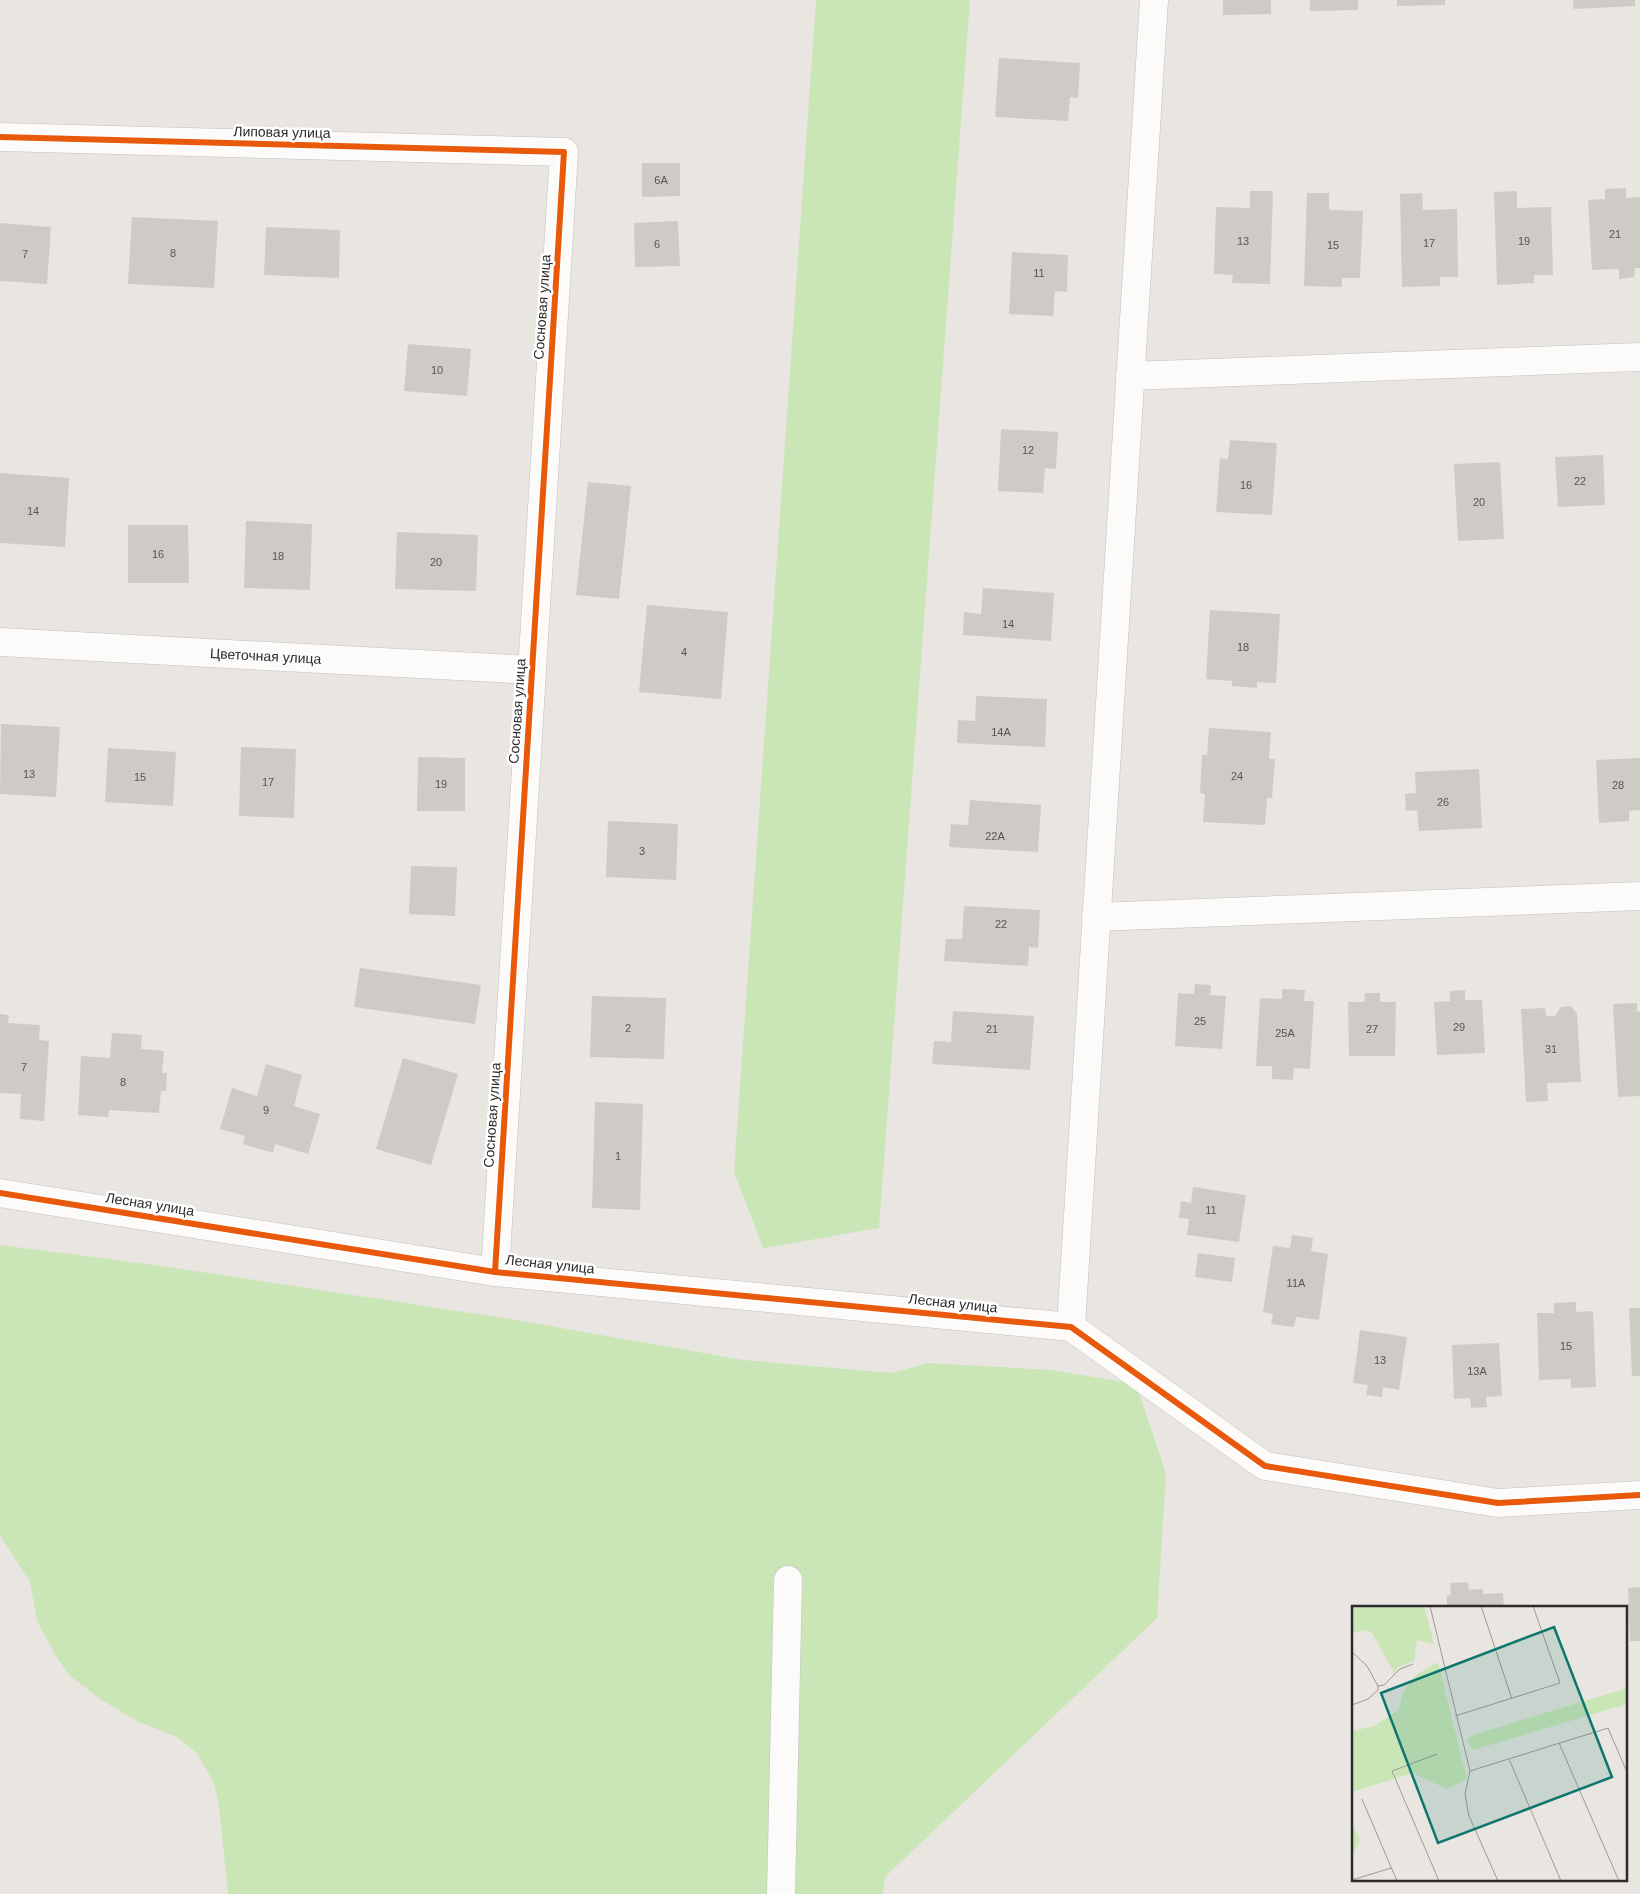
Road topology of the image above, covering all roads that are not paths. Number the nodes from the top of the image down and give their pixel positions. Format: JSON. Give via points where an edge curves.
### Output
{"nodes":[{"id":1,"x":1154,"y":0,"type":"edge"},
{"id":2,"x":0,"y":137,"type":"edge"},
{"id":3,"x":564,"y":152,"type":"joint"},
{"id":4,"x":1640,"y":356,"type":"edge"},
{"id":5,"x":1130,"y":376,"type":"junction"},
{"id":6,"x":0,"y":642,"type":"edge"},
{"id":7,"x":532,"y":670,"type":"junction"},
{"id":8,"x":1640,"y":896,"type":"edge"},
{"id":9,"x":1096,"y":917,"type":"junction"},
{"id":10,"x":0,"y":1193,"type":"edge"},
{"id":11,"x":495,"y":1272,"type":"junction"},
{"id":12,"x":1071,"y":1328,"type":"junction"},
{"id":13,"x":1640,"y":1495,"type":"edge"},
{"id":14,"x":788,"y":1580,"type":"dead end"},
{"id":15,"x":781,"y":1894,"type":"edge"}],
"edges":[{"from":1,"to":5,"type":"street"},
{"from":2,"to":3,"type":"street","name":"Липовая улица"},
{"from":3,"to":7,"type":"street","name":"Сосновая улица"},
{"from":4,"to":5,"type":"street"},
{"from":5,"to":9,"type":"street"},
{"from":6,"to":7,"type":"street","name":"Цветочная улица"},
{"from":7,"to":11,"type":"street","name":"Сосновая улица"},
{"from":8,"to":9,"type":"street"},
{"from":9,"to":12,"type":"street"},
{"from":10,"to":11,"type":"street","name":"Лесная улица"},
{"from":11,"to":12,"type":"street","name":"Лесная улица"},
{"from":12,"to":13,"type":"street","via":[[1265,1466],[1498,1504]]},
{"from":14,"to":15,"type":"street"}]}
